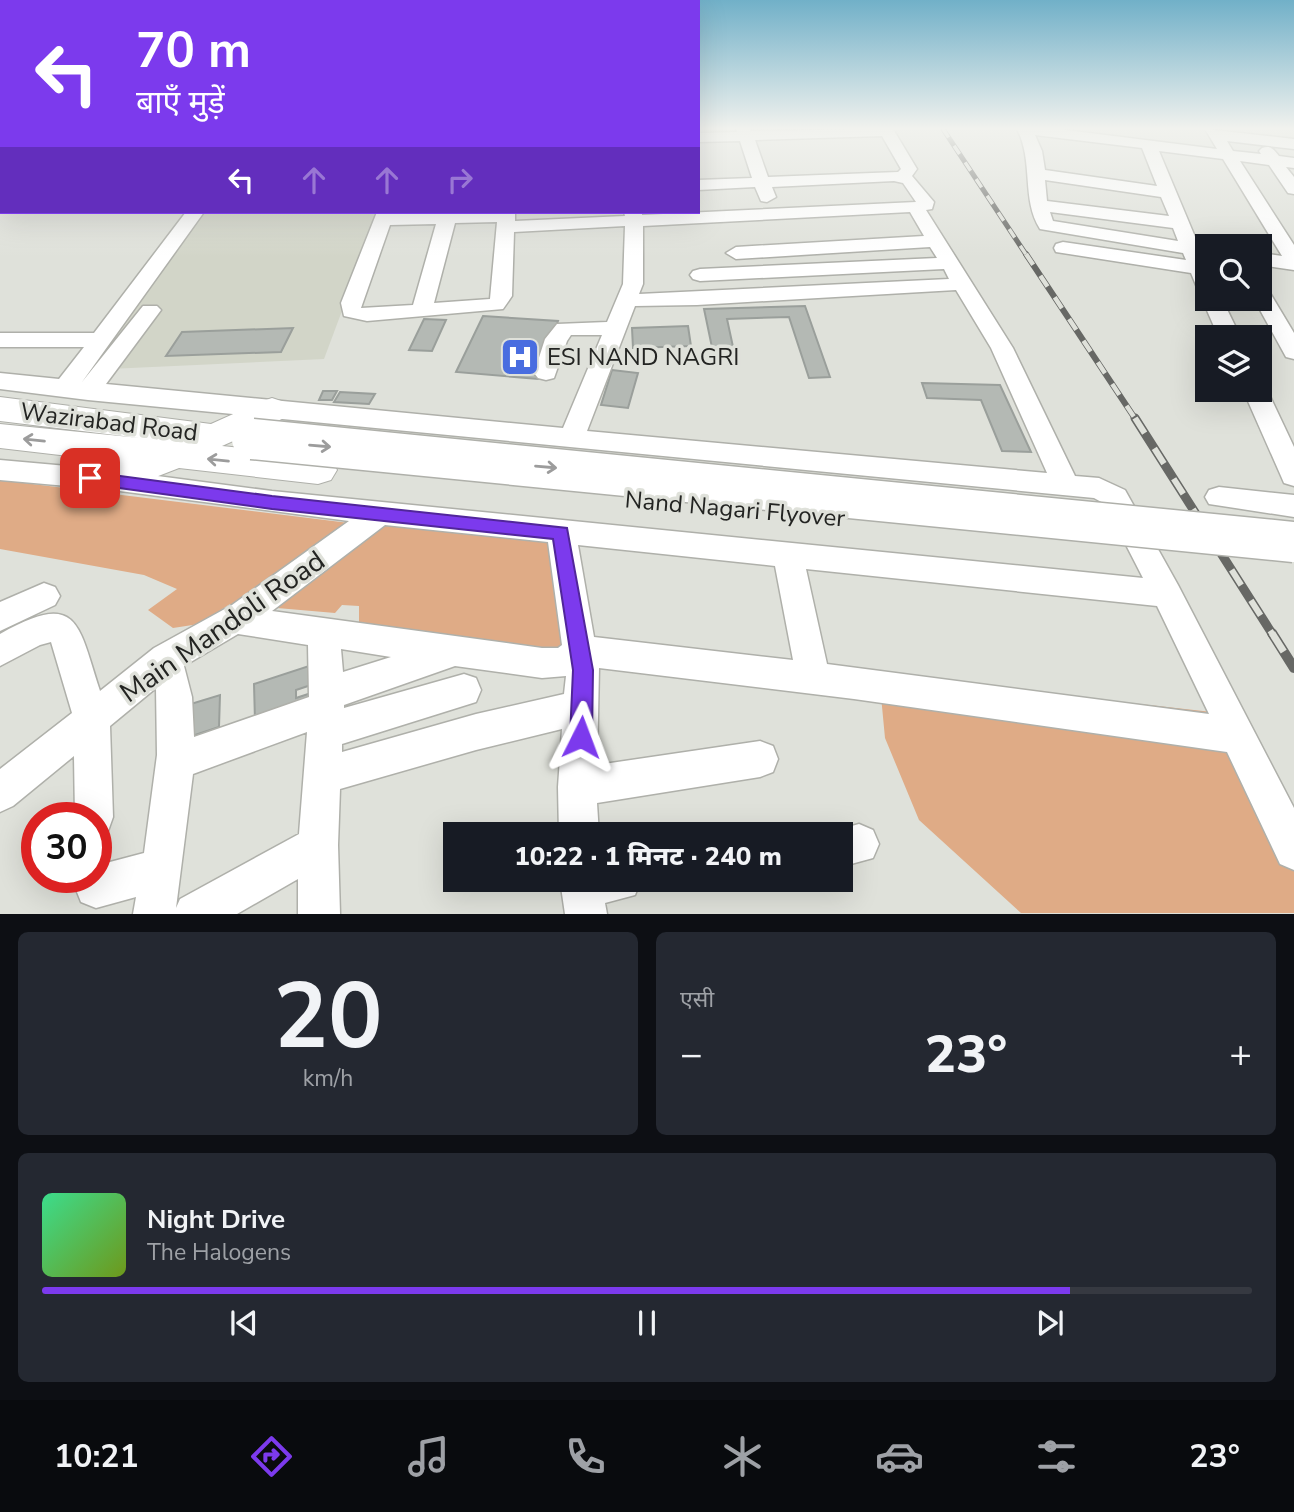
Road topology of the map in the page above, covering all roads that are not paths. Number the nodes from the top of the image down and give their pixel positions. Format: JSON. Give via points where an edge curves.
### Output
{"nodes":[{"id":1,"x":758,"y":172,"type":"edge"},
{"id":2,"x":907,"y":172,"type":"edge"},
{"id":3,"x":1034,"y":172,"type":"edge"},
{"id":4,"x":1057,"y":172,"type":"edge"},
{"id":5,"x":1072,"y":172,"type":"edge"},
{"id":6,"x":1159,"y":172,"type":"edge"},
{"id":7,"x":1238,"y":172,"type":"edge"},
{"id":8,"x":1281,"y":172,"type":"edge"},
{"id":9,"x":902,"y":177,"type":"junction"},
{"id":10,"x":700,"y":185,"type":"edge"},
{"id":11,"x":1294,"y":190,"type":"edge"},
{"id":12,"x":1170,"y":198,"type":"junction"},
{"id":13,"x":767,"y":199,"type":"junction"},
{"id":14,"x":700,"y":201,"type":"edge"},
{"id":15,"x":194,"y":214,"type":"edge"},
{"id":16,"x":384,"y":216,"type":"edge"},
{"id":17,"x":923,"y":216,"type":"junction"},
{"id":18,"x":447,"y":218,"type":"junction"},
{"id":19,"x":505,"y":218,"type":"edge"},
{"id":20,"x":1179,"y":223,"type":"junction"},
{"id":21,"x":638,"y":229,"type":"edge"},
{"id":22,"x":856,"y":238,"type":"junction"},
{"id":23,"x":1063,"y":248,"type":"dead end"},
{"id":24,"x":736,"y":253,"type":"dead end"},
{"id":25,"x":1195,"y":255,"type":"edge"},
{"id":26,"x":1272,"y":260,"type":"edge"},
{"id":27,"x":1294,"y":262,"type":"edge"},
{"id":28,"x":951,"y":263,"type":"junction"},
{"id":29,"x":867,"y":267,"type":"junction"},
{"id":30,"x":1077,"y":269,"type":"dead end"},
{"id":31,"x":1195,"y":270,"type":"edge"},
{"id":32,"x":1195,"y":271,"type":"edge"},
{"id":33,"x":1195,"y":273,"type":"edge"},
{"id":34,"x":700,"y":275,"type":"dead end"},
{"id":35,"x":964,"y":285,"type":"junction"},
{"id":36,"x":875,"y":289,"type":"junction"},
{"id":37,"x":626,"y":300,"type":"junction"},
{"id":38,"x":150,"y":310,"type":"dead end"},
{"id":39,"x":422,"y":310,"type":"junction"},
{"id":40,"x":1271,"y":311,"type":"edge"},
{"id":41,"x":614,"y":328,"type":"junction"},
{"id":42,"x":0,"y":340,"type":"edge"},
{"id":43,"x":100,"y":340,"type":"junction"},
{"id":44,"x":1294,"y":352,"type":"edge"},
{"id":45,"x":546,"y":373,"type":"dead end"},
{"id":46,"x":0,"y":381,"type":"edge"},
{"id":47,"x":76,"y":390,"type":"junction"},
{"id":48,"x":1260,"y":402,"type":"edge"},
{"id":49,"x":0,"y":409,"type":"edge"},
{"id":50,"x":248,"y":428,"type":"junction"},
{"id":51,"x":0,"y":436,"type":"edge"},
{"id":52,"x":572,"y":437,"type":"junction"},
{"id":53,"x":175,"y":456,"type":"junction"},
{"id":54,"x":0,"y":470,"type":"edge"},
{"id":55,"x":1294,"y":476,"type":"edge"},
{"id":56,"x":112,"y":480,"type":"junction"},
{"id":57,"x":1065,"y":483,"type":"junction"},
{"id":58,"x":1219,"y":497,"type":"dead end"},
{"id":59,"x":1294,"y":506,"type":"edge"},
{"id":60,"x":380,"y":513,"type":"junction"},
{"id":61,"x":561,"y":533,"type":"junction"},
{"id":62,"x":1294,"y":542,"type":"edge"},
{"id":63,"x":788,"y":555,"type":"junction"},
{"id":64,"x":1294,"y":563,"type":"edge"},
{"id":65,"x":1167,"y":594,"type":"junction"},
{"id":66,"x":44,"y":596,"type":"dead end"},
{"id":67,"x":0,"y":617,"type":"edge"},
{"id":68,"x":235,"y":620,"type":"junction"},
{"id":69,"x":324,"y":631,"type":"junction"},
{"id":70,"x":579,"y":650,"type":"junction"},
{"id":71,"x":0,"y":651,"type":"edge"},
{"id":72,"x":454,"y":651,"type":"junction"},
{"id":73,"x":166,"y":659,"type":"junction"},
{"id":74,"x":813,"y":678,"type":"junction"},
{"id":75,"x":464,"y":690,"type":"dead end"},
{"id":76,"x":582,"y":707,"type":"junction"},
{"id":77,"x":326,"y":711,"type":"junction"},
{"id":78,"x":92,"y":720,"type":"junction"},
{"id":79,"x":1237,"y":736,"type":"junction"},
{"id":80,"x":760,"y":759,"type":"dead end"},
{"id":81,"x":173,"y":763,"type":"junction"},
{"id":82,"x":322,"y":776,"type":"junction"},
{"id":83,"x":577,"y":787,"type":"junction"},
{"id":84,"x":0,"y":793,"type":"edge"},
{"id":85,"x":94,"y":802,"type":"edge"},
{"id":86,"x":578,"y":822,"type":"edge"},
{"id":87,"x":318,"y":845,"type":"junction"},
{"id":88,"x":1294,"y":850,"type":"edge"},
{"id":89,"x":162,"y":869,"type":"junction"},
{"id":90,"x":112,"y":883,"type":"edge"},
{"id":91,"x":154,"y":914,"type":"edge"},
{"id":92,"x":195,"y":914,"type":"edge"},
{"id":93,"x":319,"y":914,"type":"edge"}],
"edges":[{"from":1,"to":13,"type":"street"},
{"from":2,"to":9,"type":"street"},
{"from":3,"to":31,"type":"street","via":[[1046,225]]},
{"from":4,"to":20,"type":"street"},
{"from":5,"to":12,"type":"street"},
{"from":6,"to":12,"type":"street"},
{"from":7,"to":27,"type":"street"},
{"from":8,"to":11,"type":"street"},
{"from":9,"to":13,"type":"street"},
{"from":9,"to":17,"type":"street","via":[[909,180]]},
{"from":10,"to":13,"type":"street"},
{"from":12,"to":20,"type":"street"},
{"from":13,"to":14,"type":"street"},
{"from":13,"to":17,"type":"street"},
{"from":13,"to":21,"type":"street"},
{"from":15,"to":43,"type":"street"},
{"from":16,"to":18,"type":"street"},
{"from":16,"to":39,"type":"street","via":[[351,312]]},
{"from":17,"to":22,"type":"street"},
{"from":17,"to":28,"type":"street"},
{"from":18,"to":19,"type":"street"},
{"from":18,"to":39,"type":"street"},
{"from":19,"to":21,"type":"street"},
{"from":19,"to":39,"type":"street","via":[[502,296],[496,305]]},
{"from":20,"to":25,"type":"street"},
{"from":21,"to":37,"type":"street","via":[[633,284]]},
{"from":22,"to":24,"type":"street"},
{"from":22,"to":29,"type":"street"},
{"from":23,"to":32,"type":"street"},
{"from":26,"to":27,"type":"street"},
{"from":28,"to":29,"type":"street"},
{"from":28,"to":35,"type":"street"},
{"from":29,"to":34,"type":"street"},
{"from":29,"to":36,"type":"street"},
{"from":30,"to":33,"type":"street"},
{"from":35,"to":36,"type":"street"},
{"from":35,"to":57,"type":"street","via":[[1002,348]]},
{"from":36,"to":37,"type":"street"},
{"from":37,"to":41,"type":"street"},
{"from":38,"to":47,"type":"street"},
{"from":40,"to":44,"type":"street"},
{"from":41,"to":45,"type":"street","via":[[565,329],[556,339]]},
{"from":41,"to":52,"type":"street"},
{"from":42,"to":43,"type":"street"},
{"from":43,"to":47,"type":"street"},
{"from":46,"to":47,"type":"street"},
{"from":47,"to":50,"type":"street"},
{"from":48,"to":55,"type":"street"},
{"from":49,"to":50,"type":"highway","name":"Wazirabad Road"},
{"from":50,"to":52,"type":"street"},
{"from":50,"to":62,"type":"highway","name":"Nand Nagari Flyover","one_way":true,"bridge":true},
{"from":53,"to":51,"type":"highway","name":"Wazirabad Road","one_way":true},
{"from":52,"to":57,"type":"street"},
{"from":53,"to":56,"type":"highway"},
{"from":64,"to":53,"type":"highway","name":"Nand Nagari Flyover","one_way":true},
{"from":54,"to":56,"type":"street"},
{"from":56,"to":60,"type":"street"},
{"from":57,"to":65,"type":"street","via":[[1099,488],[1115,497]]},
{"from":58,"to":59,"type":"street"},
{"from":60,"to":61,"type":"street"},
{"from":60,"to":68,"type":"street","name":"Main Mandoli Road"},
{"from":61,"to":63,"type":"street"},
{"from":61,"to":70,"type":"street"},
{"from":63,"to":65,"type":"street"},
{"from":63,"to":74,"type":"street"},
{"from":65,"to":79,"type":"street"},
{"from":66,"to":67,"type":"street"},
{"from":68,"to":69,"type":"street"},
{"from":68,"to":73,"type":"street","name":"Main Mandoli Road"},
{"from":69,"to":72,"type":"street"},
{"from":69,"to":77,"type":"street"},
{"from":70,"to":72,"type":"street","via":[[561,664]]},
{"from":70,"to":74,"type":"street"},
{"from":70,"to":76,"type":"street"},
{"from":71,"to":78,"type":"street","via":[[34,631],[60,628]]},
{"from":72,"to":77,"type":"street"},
{"from":73,"to":78,"type":"street","name":"Main Mandoli Road"},
{"from":73,"to":81,"type":"street","via":[[175,701]]},
{"from":74,"to":79,"type":"street"},
{"from":75,"to":77,"type":"street"},
{"from":76,"to":82,"type":"street"},
{"from":76,"to":83,"type":"street"},
{"from":77,"to":81,"type":"street"},
{"from":77,"to":82,"type":"street"},
{"from":78,"to":84,"type":"street","name":"Main Mandoli Road"},
{"from":78,"to":85,"type":"street"},
{"from":79,"to":88,"type":"street"},
{"from":80,"to":83,"type":"street"},
{"from":81,"to":89,"type":"street"},
{"from":82,"to":87,"type":"street"},
{"from":83,"to":86,"type":"street"},
{"from":87,"to":92,"type":"street"},
{"from":87,"to":93,"type":"street"},
{"from":89,"to":90,"type":"street"},
{"from":89,"to":91,"type":"street"}]}
